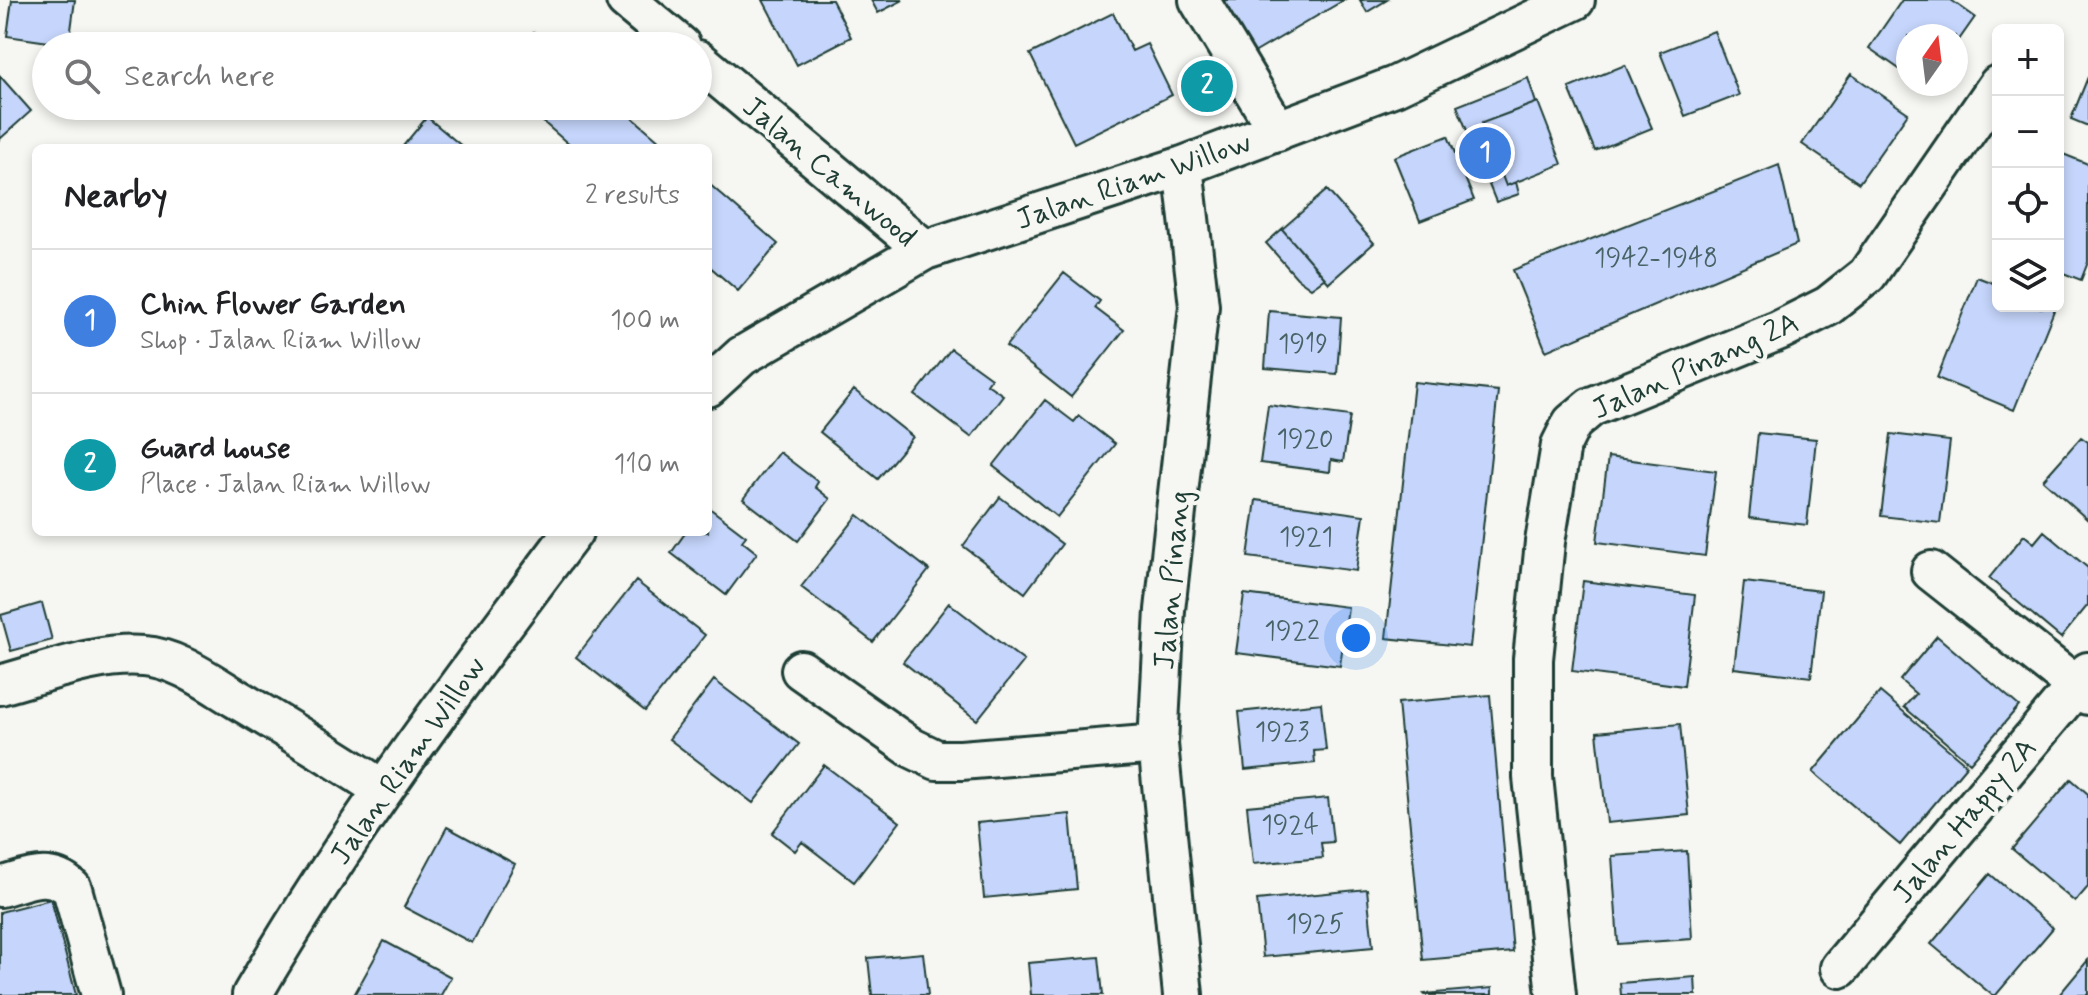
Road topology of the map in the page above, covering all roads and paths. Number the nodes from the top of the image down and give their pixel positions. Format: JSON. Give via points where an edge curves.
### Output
{"nodes":[{"id":1,"x":626,"y":0,"type":"edge"},
{"id":2,"x":1199,"y":0,"type":"edge"},
{"id":3,"x":1575,"y":0,"type":"edge"},
{"id":4,"x":664,"y":32,"type":"edge"},
{"id":5,"x":712,"y":72,"type":"edge"},
{"id":6,"x":1992,"y":94,"type":"edge"},
{"id":7,"x":1278,"y":131,"type":"junction"},
{"id":8,"x":1183,"y":166,"type":"junction"},
{"id":9,"x":925,"y":250,"type":"junction"},
{"id":10,"x":712,"y":383,"type":"edge"},
{"id":11,"x":570,"y":536,"type":"edge"},
{"id":12,"x":1931,"y":571,"type":"dead end"},
{"id":13,"x":801,"y":670,"type":"dead end"},
{"id":14,"x":2084,"y":684,"type":"edge"},
{"id":15,"x":0,"y":685,"type":"edge"},
{"id":16,"x":1158,"y":744,"type":"junction"},
{"id":17,"x":383,"y":790,"type":"junction"},
{"id":18,"x":0,"y":887,"type":"edge"},
{"id":19,"x":1840,"y":968,"type":"dead end"},
{"id":20,"x":101,"y":995,"type":"edge"},
{"id":21,"x":252,"y":995,"type":"edge"},
{"id":22,"x":1183,"y":995,"type":"edge"},
{"id":23,"x":1556,"y":995,"type":"edge"}],
"edges":[{"from":1,"to":4,"type":"street"},
{"from":2,"to":7,"type":"street"},
{"from":3,"to":7,"type":"street","name":"Jalan Riam Willow","via":[[1395,86]]},
{"from":5,"to":9,"type":"street","name":"Jalan Camwood"},
{"from":6,"to":23,"type":"street","name":"Jalan Pinang 2A","via":[[1867,275],[1828,306],[1780,330],[1591,407],[1566,434],[1545,542],[1533,659],[1533,777]]},
{"from":7,"to":8,"type":"street","name":"Jalan Riam Willow"},
{"from":8,"to":9,"type":"street","name":"Jalan Riam Willow"},
{"from":8,"to":16,"type":"street","name":"Jalan Pinang","via":[[1199,306],[1165,610]]},
{"from":9,"to":10,"type":"street","name":"Jalan Riam Willow","via":[[742,356]]},
{"from":11,"to":17,"type":"street","name":"Jalan Riam Willow"},
{"from":12,"to":14,"type":"street"},
{"from":13,"to":16,"type":"street","via":[[937,760]]},
{"from":14,"to":19,"type":"street","name":"Jalan Happy 2A"},
{"from":15,"to":17,"type":"street","via":[[110,656],[147,655],[206,681]]},
{"from":16,"to":22,"type":"street","name":"Jalan Pinang"},
{"from":17,"to":21,"type":"street","name":"Jalan Riam Willow","via":[[295,920]]},
{"from":18,"to":20,"type":"street","via":[[43,876],[61,878],[72,889]]}]}
